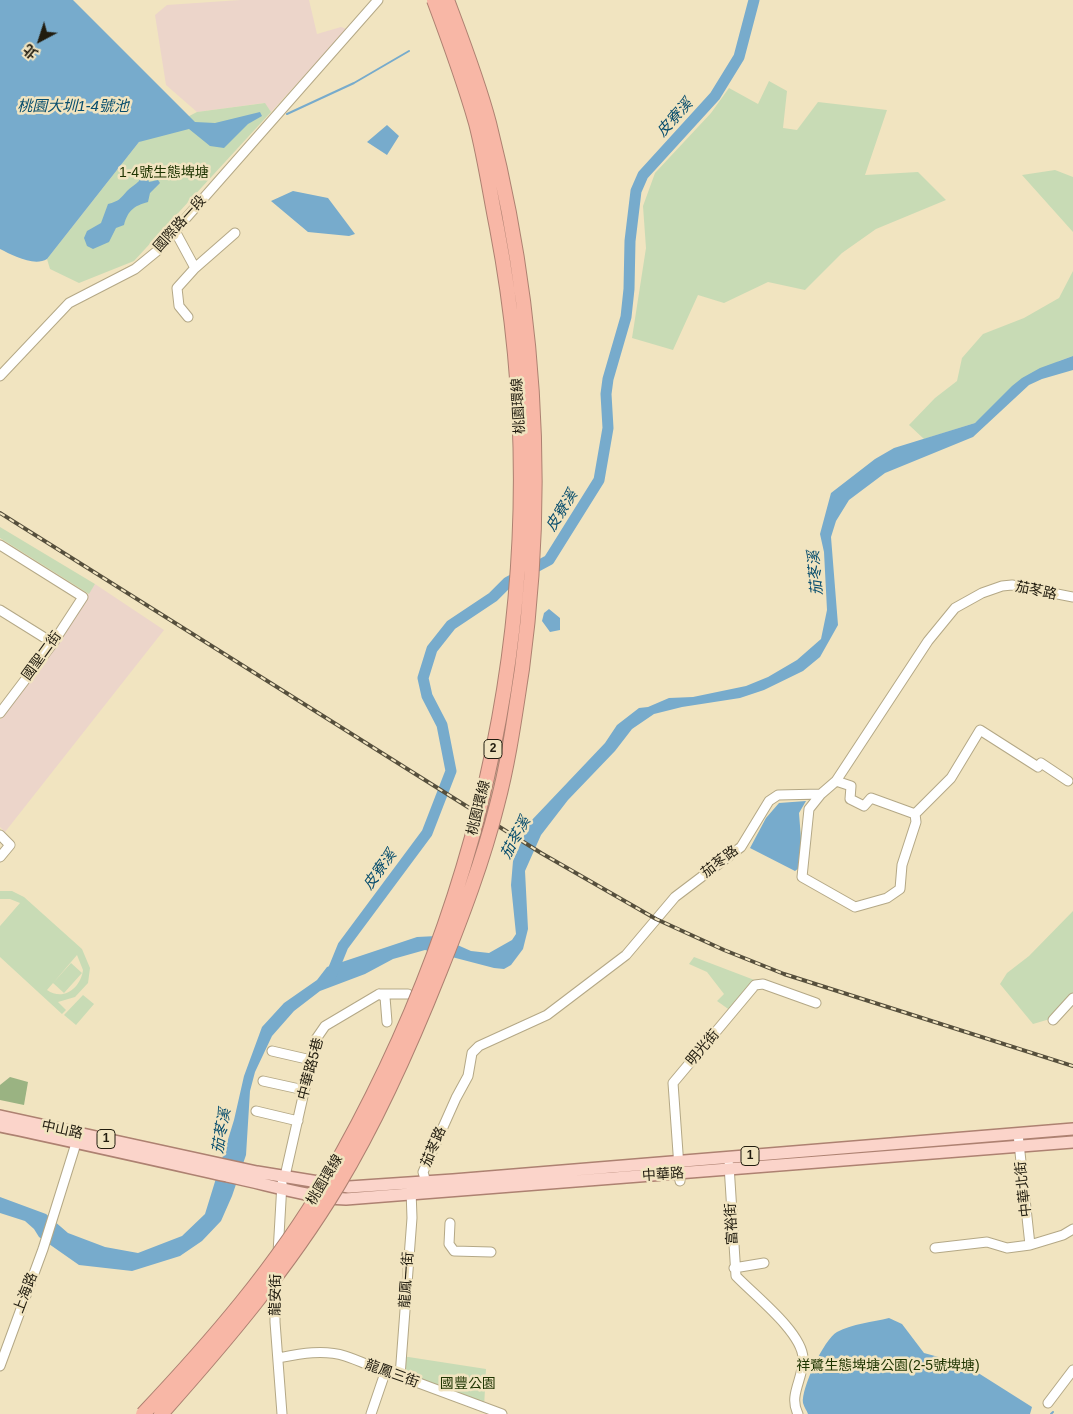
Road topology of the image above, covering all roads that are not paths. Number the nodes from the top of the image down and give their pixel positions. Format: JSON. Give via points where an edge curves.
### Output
{"nodes":[{"id":1,"x":378,"y":0,"type":"edge"},
{"id":2,"x":434,"y":0,"type":"edge"},
{"id":3,"x":448,"y":0,"type":"edge"},
{"id":4,"x":175,"y":231,"type":"junction"},
{"id":5,"x":235,"y":233,"type":"dead end"},
{"id":6,"x":195,"y":268,"type":"junction"},
{"id":7,"x":188,"y":317,"type":"dead end"},
{"id":8,"x":0,"y":376,"type":"edge"},
{"id":9,"x":0,"y":545,"type":"edge"},
{"id":10,"x":1073,"y":597,"type":"edge"},
{"id":11,"x":0,"y":610,"type":"edge"},
{"id":12,"x":53,"y":642,"type":"junction"},
{"id":13,"x":0,"y":713,"type":"edge"},
{"id":14,"x":836,"y":781,"type":"junction"},
{"id":15,"x":1068,"y":781,"type":"dead end"},
{"id":16,"x":821,"y":794,"type":"junction"},
{"id":17,"x":915,"y":814,"type":"junction"},
{"id":18,"x":0,"y":835,"type":"edge"},
{"id":19,"x":0,"y":856,"type":"edge"},
{"id":20,"x":379,"y":994,"type":"junction"},
{"id":21,"x":408,"y":994,"type":"dead end"},
{"id":22,"x":1073,"y":998,"type":"edge"},
{"id":23,"x":816,"y":1002,"type":"dead end"},
{"id":24,"x":1053,"y":1020,"type":"dead end"},
{"id":25,"x":388,"y":1022,"type":"dead end"},
{"id":26,"x":272,"y":1051,"type":"dead end"},
{"id":27,"x":311,"y":1060,"type":"junction"},
{"id":28,"x":263,"y":1080,"type":"dead end"},
{"id":29,"x":304,"y":1090,"type":"junction"},
{"id":30,"x":256,"y":1111,"type":"dead end"},
{"id":31,"x":0,"y":1116,"type":"edge"},
{"id":32,"x":298,"y":1121,"type":"junction"},
{"id":33,"x":0,"y":1126,"type":"edge"},
{"id":34,"x":1073,"y":1129,"type":"edge"},
{"id":35,"x":1018,"y":1134,"type":"junction"},
{"id":36,"x":78,"y":1138,"type":"junction"},
{"id":37,"x":1073,"y":1142,"type":"edge"},
{"id":38,"x":1019,"y":1146,"type":"junction"},
{"id":39,"x":728,"y":1158,"type":"junction"},
{"id":40,"x":679,"y":1162,"type":"junction"},
{"id":41,"x":729,"y":1170,"type":"junction"},
{"id":42,"x":284,"y":1176,"type":"junction"},
{"id":43,"x":256,"y":1177,"type":"junction"},
{"id":44,"x":680,"y":1178,"type":"junction"},
{"id":45,"x":411,"y":1183,"type":"junction"},
{"id":46,"x":427,"y":1188,"type":"junction"},
{"id":47,"x":281,"y":1189,"type":"junction"},
{"id":48,"x":411,"y":1195,"type":"junction"},
{"id":49,"x":450,"y":1223,"type":"dead end"},
{"id":50,"x":1073,"y":1229,"type":"edge"},
{"id":51,"x":1030,"y":1245,"type":"junction"},
{"id":52,"x":935,"y":1248,"type":"dead end"},
{"id":53,"x":491,"y":1252,"type":"dead end"},
{"id":54,"x":764,"y":1263,"type":"dead end"},
{"id":55,"x":734,"y":1268,"type":"junction"},
{"id":56,"x":278,"y":1358,"type":"junction"},
{"id":57,"x":0,"y":1366,"type":"edge"},
{"id":58,"x":1073,"y":1370,"type":"edge"},
{"id":59,"x":385,"y":1373,"type":"junction"},
{"id":60,"x":400,"y":1376,"type":"junction"},
{"id":61,"x":1048,"y":1403,"type":"dead end"},
{"id":62,"x":143,"y":1414,"type":"edge"},
{"id":63,"x":160,"y":1414,"type":"edge"},
{"id":64,"x":282,"y":1414,"type":"edge"},
{"id":65,"x":371,"y":1414,"type":"edge"},
{"id":66,"x":502,"y":1414,"type":"edge"},
{"id":67,"x":798,"y":1414,"type":"edge"}],
"edges":[{"from":1,"to":4,"type":"street","name":"國際路一段"},
{"from":2,"to":62,"type":"highway","name":"桃園環線","number":"2","bridge":true,"via":[[479,140],[509,293],[517,358],[522,474],[520,534],[510,653],[498,723],[482,798],[444,928],[411,1011],[358,1122],[326,1181],[255,1285],[193,1361]]},
{"from":3,"to":63,"type":"highway","name":"桃園環線","number":"2","bridge":true,"via":[[492,136],[510,212],[524,292],[530,356],[535,424],[534,532],[530,600],[514,724],[498,802],[475,878],[420,1020],[370,1126],[339,1184],[296,1248],[235,1330]]},
{"from":4,"to":6,"type":"street"},
{"from":4,"to":8,"type":"street","name":"國際路一段","via":[[135,269],[84,293],[63,308]]},
{"from":5,"to":6,"type":"street"},
{"from":6,"to":7,"type":"street","via":[[177,288],[179,306]]},
{"from":9,"to":12,"type":"street","name":"國聖二街","via":[[83,597]]},
{"from":10,"to":14,"type":"street","name":"茄苳路","via":[[1012,585],[982,593],[955,608],[928,641]]},
{"from":11,"to":12,"type":"street"},
{"from":12,"to":13,"type":"street","name":"國聖二街"},
{"from":14,"to":16,"type":"street","name":"茄苳路"},
{"from":14,"to":17,"type":"street","via":[[851,786],[850,799],[864,806],[871,798]]},
{"from":15,"to":17,"type":"street","via":[[1041,763],[1038,767],[980,730],[951,778]]},
{"from":16,"to":17,"type":"street","via":[[809,809],[802,877],[856,907],[887,898],[900,889],[902,865],[916,822]]},
{"from":16,"to":46,"type":"street","name":"茄苳路","via":[[778,796],[769,801],[741,847],[675,898],[626,955],[547,1015],[479,1046],[472,1053],[468,1076],[423,1172]]},
{"from":18,"to":19,"type":"street","via":[[10,846]]},
{"from":20,"to":21,"type":"street"},
{"from":20,"to":25,"type":"street","via":[[385,997]]},
{"from":20,"to":27,"type":"street","name":"中華路5巷","via":[[325,1026],[316,1039]]},
{"from":22,"to":24,"type":"street"},
{"from":23,"to":40,"type":"street","name":"明光街","via":[[762,984],[755,985],[673,1083]]},
{"from":26,"to":27,"type":"street"},
{"from":27,"to":29,"type":"street","name":"中華路5巷"},
{"from":28,"to":29,"type":"street"},
{"from":29,"to":32,"type":"street","name":"中華路5巷"},
{"from":30,"to":32,"type":"street"},
{"from":31,"to":36,"type":"main road","name":"中山路","number":"1"},
{"from":32,"to":42,"type":"street","name":"中華路5巷"},
{"from":33,"to":36,"type":"main road","name":"中山路","number":"1"},
{"from":34,"to":35,"type":"main road","name":"中華路","number":"1"},
{"from":35,"to":38,"type":"street","name":"中華北街"},
{"from":35,"to":39,"type":"main road","name":"中華路","number":"1"},
{"from":36,"to":43,"type":"main road","name":"中山路","number":"1"},
{"from":36,"to":57,"type":"street","name":"上海路","via":[[43,1249]]},
{"from":37,"to":38,"type":"main road","name":"中華路","number":"1"},
{"from":38,"to":41,"type":"main road","name":"中華路","number":"1"},
{"from":38,"to":51,"type":"street","name":"中華北街"},
{"from":39,"to":40,"type":"main road","name":"中華路","number":"1"},
{"from":39,"to":41,"type":"street","name":"富裕街"},
{"from":40,"to":44,"type":"street","name":"明光街"},
{"from":40,"to":46,"type":"main road","name":"中華路","number":"1"},
{"from":41,"to":44,"type":"main road","name":"中華路","number":"1"},
{"from":41,"to":55,"type":"street","name":"富裕街"},
{"from":42,"to":43,"type":"main road","name":"中華路","number":"1"},
{"from":42,"to":45,"type":"main road","name":"中華路","number":"1","via":[[349,1187]]},
{"from":42,"to":47,"type":"street","name":"龍安街"},
{"from":43,"to":47,"type":"main road","name":"中華路","number":"1"},
{"from":44,"to":46,"type":"main road","name":"中華路","number":"1"},
{"from":45,"to":46,"type":"main road","name":"中華路","number":"1"},
{"from":45,"to":48,"type":"street","name":"龍鳳一街"},
{"from":46,"to":48,"type":"main road","name":"中華路","number":"1"},
{"from":47,"to":48,"type":"main road","name":"中華路","number":"1","via":[[323,1198]]},
{"from":47,"to":56,"type":"street","name":"龍安街","via":[[274,1288]]},
{"from":48,"to":60,"type":"street","name":"龍鳳一街"},
{"from":49,"to":53,"type":"street","via":[[449,1244],[454,1251]]},
{"from":50,"to":51,"type":"street"},
{"from":51,"to":52,"type":"street","via":[[1007,1248],[987,1242]]},
{"from":54,"to":55,"type":"street"},
{"from":55,"to":67,"type":"street","name":"富裕街","via":[[736,1276],[776,1316],[801,1348],[802,1370],[793,1403]]},
{"from":56,"to":59,"type":"street","name":"龍鳳三街","via":[[323,1352],[344,1356]]},
{"from":56,"to":64,"type":"street","name":"龍安街"},
{"from":58,"to":61,"type":"street"},
{"from":59,"to":60,"type":"street","name":"龍鳳三街"},
{"from":59,"to":65,"type":"street"},
{"from":60,"to":66,"type":"street","name":"龍鳳三街"}]}
